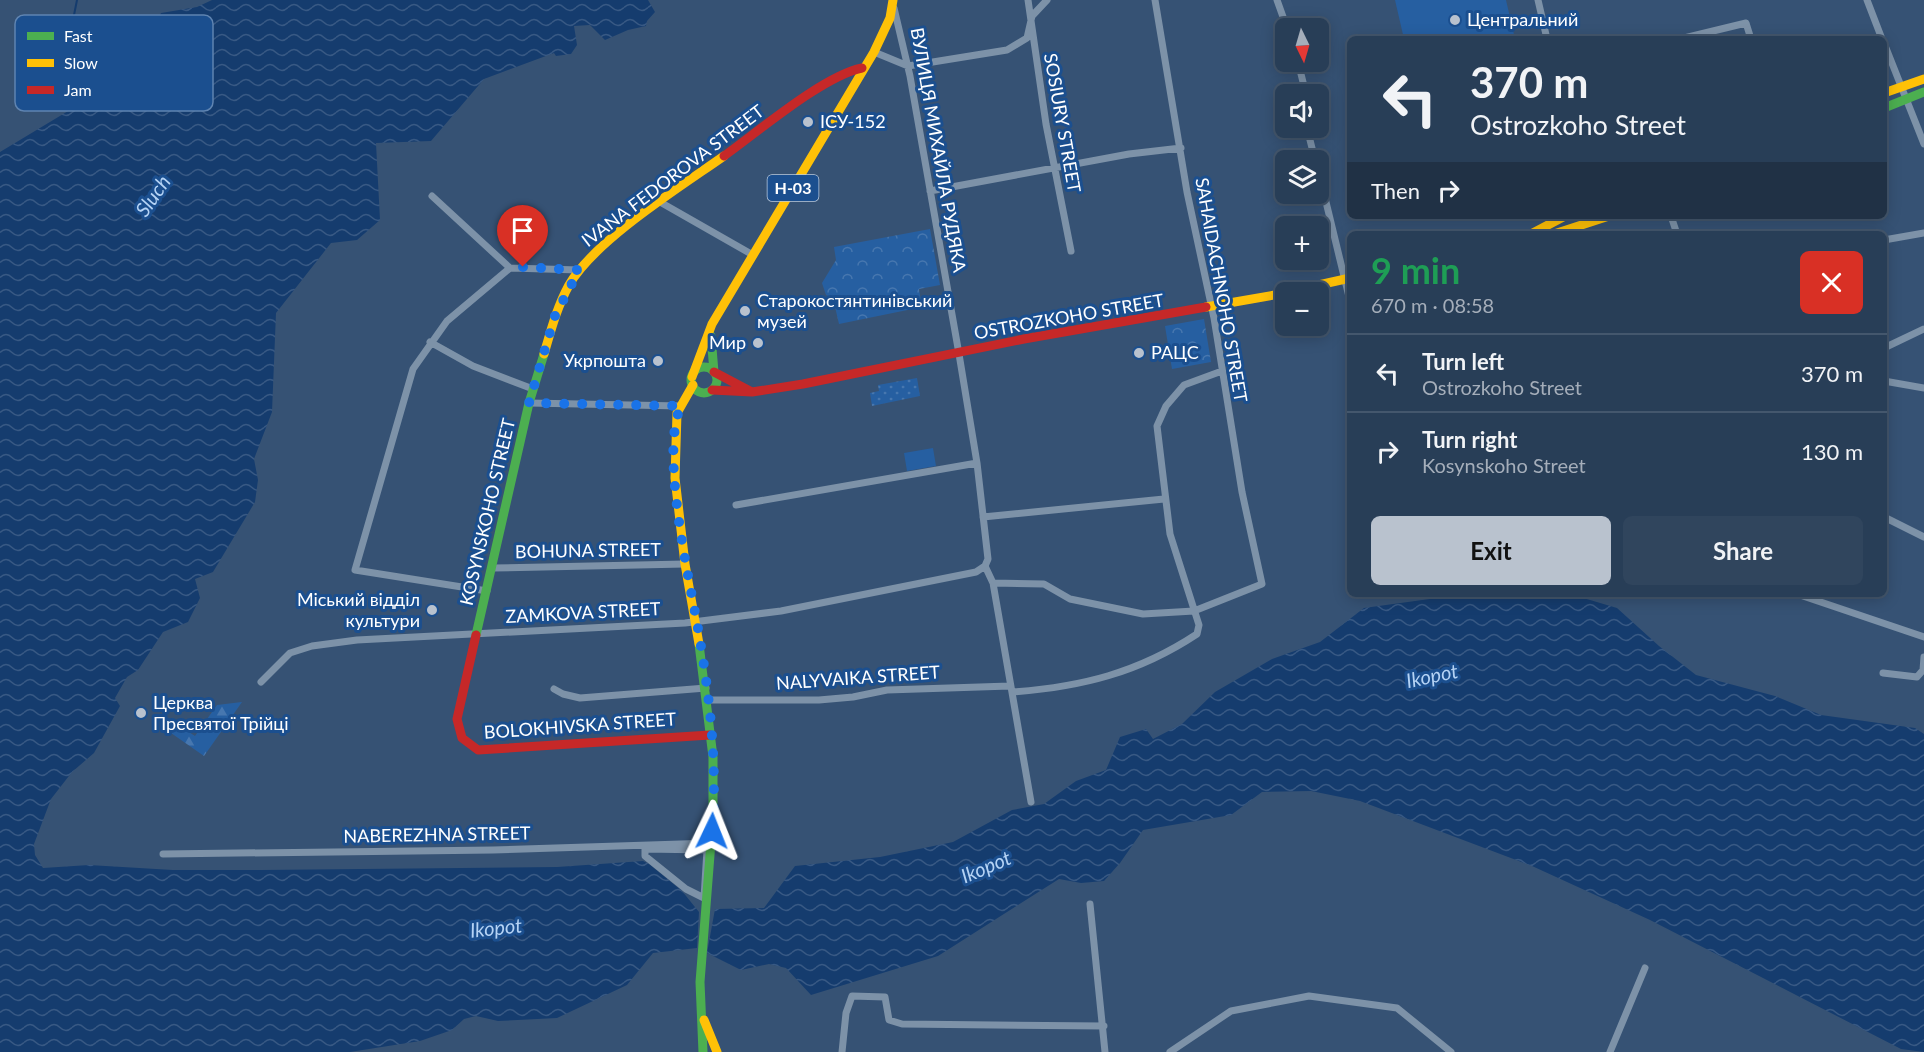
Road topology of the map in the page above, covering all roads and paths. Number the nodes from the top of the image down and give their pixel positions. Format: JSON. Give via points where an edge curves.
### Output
{"nodes":[{"id":1,"x":1028,"y":0,"type":"edge"},
{"id":2,"x":1047,"y":0,"type":"edge"},
{"id":3,"x":1155,"y":0,"type":"edge"},
{"id":4,"x":1277,"y":0,"type":"edge"},
{"id":5,"x":1538,"y":0,"type":"edge"},
{"id":6,"x":1867,"y":0,"type":"edge"},
{"id":7,"x":893,"y":2,"type":"edge"},
{"id":8,"x":1283,"y":18,"type":"edge"},
{"id":9,"x":1030,"y":29,"type":"junction"},
{"id":10,"x":1546,"y":36,"type":"edge"},
{"id":11,"x":1692,"y":36,"type":"edge"},
{"id":12,"x":1750,"y":36,"type":"edge"},
{"id":13,"x":1881,"y":36,"type":"edge"},
{"id":14,"x":1887,"y":51,"type":"edge"},
{"id":15,"x":874,"y":52,"type":"junction"},
{"id":16,"x":908,"y":66,"type":"junction"},
{"id":17,"x":862,"y":68,"type":"junction"},
{"id":18,"x":1924,"y":79,"type":"edge"},
{"id":19,"x":1901,"y":86,"type":"junction"},
{"id":20,"x":1887,"y":92,"type":"edge"},
{"id":21,"x":1924,"y":92,"type":"edge"},
{"id":22,"x":1906,"y":99,"type":"junction"},
{"id":23,"x":1887,"y":107,"type":"edge"},
{"id":24,"x":1924,"y":144,"type":"edge"},
{"id":25,"x":1181,"y":148,"type":"junction"},
{"id":26,"x":1055,"y":168,"type":"junction"},
{"id":27,"x":930,"y":191,"type":"junction"},
{"id":28,"x":432,"y":196,"type":"dead end"},
{"id":29,"x":660,"y":202,"type":"junction"},
{"id":30,"x":1328,"y":204,"type":"edge"},
{"id":31,"x":1559,"y":219,"type":"edge"},
{"id":32,"x":1563,"y":219,"type":"edge"},
{"id":33,"x":1601,"y":219,"type":"edge"},
{"id":34,"x":1537,"y":231,"type":"edge"},
{"id":35,"x":1568,"y":231,"type":"joint"},
{"id":36,"x":1924,"y":233,"type":"edge"},
{"id":37,"x":1887,"y":239,"type":"edge"},
{"id":38,"x":1071,"y":251,"type":"dead end"},
{"id":39,"x":753,"y":255,"type":"junction"},
{"id":40,"x":510,"y":268,"type":"junction"},
{"id":41,"x":579,"y":270,"type":"junction"},
{"id":42,"x":1347,"y":275,"type":"edge"},
{"id":43,"x":1347,"y":279,"type":"edge"},
{"id":44,"x":1329,"y":283,"type":"edge"},
{"id":45,"x":1275,"y":295,"type":"edge"},
{"id":46,"x":1212,"y":308,"type":"junction"},
{"id":47,"x":712,"y":324,"type":"junction"},
{"id":48,"x":1924,"y":329,"type":"edge"},
{"id":49,"x":430,"y":342,"type":"junction"},
{"id":50,"x":1887,"y":347,"type":"edge"},
{"id":51,"x":959,"y":354,"type":"junction"},
{"id":52,"x":1222,"y":371,"type":"junction"},
{"id":53,"x":714,"y":372,"type":"junction"},
{"id":54,"x":692,"y":381,"type":"junction"},
{"id":55,"x":1887,"y":382,"type":"edge"},
{"id":56,"x":1924,"y":388,"type":"edge"},
{"id":57,"x":533,"y":389,"type":"junction"},
{"id":58,"x":710,"y":391,"type":"junction"},
{"id":59,"x":752,"y":392,"type":"junction"},
{"id":60,"x":529,"y":403,"type":"junction"},
{"id":61,"x":681,"y":406,"type":"junction"},
{"id":62,"x":976,"y":463,"type":"junction"},
{"id":63,"x":1164,"y":499,"type":"junction"},
{"id":64,"x":736,"y":505,"type":"dead end"},
{"id":65,"x":983,"y":517,"type":"junction"},
{"id":66,"x":1887,"y":519,"type":"edge"},
{"id":67,"x":1924,"y":537,"type":"edge"},
{"id":68,"x":685,"y":564,"type":"junction"},
{"id":69,"x":985,"y":566,"type":"junction"},
{"id":70,"x":493,"y":568,"type":"junction"},
{"id":71,"x":993,"y":583,"type":"junction"},
{"id":72,"x":487,"y":591,"type":"junction"},
{"id":73,"x":1806,"y":597,"type":"edge"},
{"id":74,"x":1194,"y":611,"type":"junction"},
{"id":75,"x":697,"y":622,"type":"junction"},
{"id":76,"x":477,"y":633,"type":"junction"},
{"id":77,"x":1924,"y":637,"type":"edge"},
{"id":78,"x":1924,"y":657,"type":"edge"},
{"id":79,"x":1883,"y":673,"type":"dead end"},
{"id":80,"x":261,"y":682,"type":"dead end"},
{"id":81,"x":706,"y":688,"type":"junction"},
{"id":82,"x":554,"y":689,"type":"dead end"},
{"id":83,"x":1011,"y":689,"type":"junction"},
{"id":84,"x":708,"y":700,"type":"junction"},
{"id":85,"x":458,"y":733,"type":"joint"},
{"id":86,"x":710,"y":735,"type":"junction"},
{"id":87,"x":1031,"y":802,"type":"dead end"},
{"id":88,"x":712,"y":843,"type":"junction"},
{"id":89,"x":645,"y":849,"type":"joint"},
{"id":90,"x":163,"y":854,"type":"dead end"},
{"id":91,"x":1090,"y":904,"type":"dead end"},
{"id":92,"x":1645,"y":968,"type":"dead end"},
{"id":93,"x":701,"y":1012,"type":"junction"},
{"id":94,"x":1104,"y":1026,"type":"junction"},
{"id":95,"x":703,"y":1052,"type":"edge"},
{"id":96,"x":717,"y":1052,"type":"edge"},
{"id":97,"x":842,"y":1052,"type":"edge"},
{"id":98,"x":1105,"y":1052,"type":"edge"},
{"id":99,"x":1170,"y":1052,"type":"edge"},
{"id":100,"x":1451,"y":1052,"type":"edge"},
{"id":101,"x":1610,"y":1052,"type":"edge"}],
"edges":[{"from":1,"to":9,"type":"street","name":"SOSIURY STREET"},
{"from":2,"to":9,"type":"street","via":[[1032,16]]},
{"from":3,"to":25,"type":"street","name":"SAHAIDACHNOHO STREET"},
{"from":4,"to":8,"type":"street"},
{"from":5,"to":10,"type":"street"},
{"from":6,"to":13,"type":"street"},
{"from":7,"to":15,"type":"main road","number":"Н-03","via":[[886,29]]},
{"from":7,"to":16,"type":"street","name":"ВУЛИЦЯ МИХАЙЛА РУДЯКА"},
{"from":9,"to":16,"type":"street","via":[[1027,38],[1006,50]]},
{"from":9,"to":26,"type":"street","name":"SOSIURY STREET"},
{"from":11,"to":12,"type":"street","via":[[1746,23]]},
{"from":14,"to":19,"type":"street"},
{"from":15,"to":16,"type":"street"},
{"from":15,"to":17,"type":"main road","number":"Н-03"},
{"from":16,"to":27,"type":"street","name":"ВУЛИЦЯ МИХАЙЛА РУДЯКА"},
{"from":17,"to":29,"type":"main road","name":"IVANA FEDOROVA STREET","via":[[848,71],[822,86]]},
{"from":17,"to":39,"type":"main road","number":"Н-03"},
{"from":18,"to":19,"type":"main road"},
{"from":19,"to":20,"type":"main road"},
{"from":19,"to":22,"type":"street"},
{"from":21,"to":22,"type":"main road"},
{"from":22,"to":23,"type":"main road"},
{"from":22,"to":24,"type":"street"},
{"from":25,"to":26,"type":"street"},
{"from":25,"to":46,"type":"street","name":"SAHAIDACHNOHO STREET"},
{"from":26,"to":27,"type":"street"},
{"from":26,"to":38,"type":"street","name":"SOSIURY STREET"},
{"from":27,"to":51,"type":"street","name":"ВУЛИЦЯ МИХАЙЛА РУДЯКА"},
{"from":28,"to":40,"type":"street"},
{"from":29,"to":39,"type":"street"},
{"from":29,"to":41,"type":"main road","name":"IVANA FEDOROVA STREET","via":[[591,256]]},
{"from":30,"to":42,"type":"street"},
{"from":31,"to":34,"type":"main road"},
{"from":32,"to":35,"type":"main road","via":[[1561,226]]},
{"from":33,"to":35,"type":"main road"},
{"from":36,"to":37,"type":"street"},
{"from":39,"to":47,"type":"main road","number":"Н-03"},
{"from":40,"to":41,"type":"street","name":"IVANA FEDOROVA STREET"},
{"from":40,"to":49,"type":"street","via":[[447,321]]},
{"from":41,"to":57,"type":"main road","name":"KOSYNSKOHO STREET","via":[[555,316]]},
{"from":43,"to":44,"type":"main road","name":"OSTROZKOHO STREET"},
{"from":45,"to":46,"type":"main road","name":"OSTROZKOHO STREET"},
{"from":46,"to":51,"type":"main road","name":"OSTROZKOHO STREET","via":[[1024,339]]},
{"from":46,"to":52,"type":"street","name":"SAHAIDACHNOHO STREET"},
{"from":47,"to":53,"type":"main road","number":"Н-03"},
{"from":47,"to":54,"type":"main road","number":"Н-03"},
{"from":48,"to":50,"type":"street"},
{"from":49,"to":57,"type":"street","via":[[473,366]]},
{"from":49,"to":72,"type":"street","via":[[406,385],[355,570]]},
{"from":51,"to":59,"type":"main road","name":"OSTROZKOHO STREET"},
{"from":51,"to":62,"type":"street","name":"ВУЛИЦЯ МИХАЙЛА РУДЯКА"},
{"from":52,"to":63,"type":"street","via":[[1184,386],[1166,406],[1156,426]]},
{"from":52,"to":74,"type":"street","name":"SAHAIDACHNOHO STREET","via":[[1262,584]]},
{"from":53,"to":54,"type":"main road","via":[[703,368]]},
{"from":53,"to":58,"type":"main road","number":"Н-03","via":[[717,379]]},
{"from":53,"to":59,"type":"main road"},
{"from":54,"to":58,"type":"main road","via":[[701,393]]},
{"from":54,"to":61,"type":"main road","number":"Н-03"},
{"from":55,"to":56,"type":"street"},
{"from":57,"to":60,"type":"main road","name":"KOSYNSKOHO STREET"},
{"from":58,"to":59,"type":"main road","name":"OSTROZKOHO STREET"},
{"from":58,"to":61,"type":"main road"},
{"from":60,"to":61,"type":"street"},
{"from":60,"to":70,"type":"main road","name":"KOSYNSKOHO STREET"},
{"from":61,"to":68,"type":"main road","number":"Н-03","via":[[675,434],[675,478]]},
{"from":62,"to":64,"type":"street"},
{"from":62,"to":65,"type":"street","name":"ВУЛИЦЯ МИХАЙЛА РУДЯКА"},
{"from":63,"to":65,"type":"street"},
{"from":63,"to":74,"type":"street","via":[[1170,534]]},
{"from":65,"to":69,"type":"street","name":"ВУЛИЦЯ МИХАЙЛА РУДЯКА","via":[[988,559]]},
{"from":66,"to":67,"type":"street"},
{"from":68,"to":70,"type":"street","name":"BOHUNA STREET"},
{"from":68,"to":75,"type":"main road","number":"Н-03"},
{"from":69,"to":71,"type":"street","name":"ВУЛИЦЯ МИХАЙЛА РУДЯКА"},
{"from":69,"to":75,"type":"street","name":"ZAMKOVA STREET","via":[[976,572],[781,611]]},
{"from":70,"to":72,"type":"main road","name":"KOSYNSKOHO STREET"},
{"from":71,"to":74,"type":"street","via":[[1044,584],[1070,599],[1143,614]]},
{"from":71,"to":83,"type":"street","name":"ВУЛИЦЯ МИХАЙЛА РУДЯКА"},
{"from":72,"to":76,"type":"main road","name":"KOSYNSKOHO STREET"},
{"from":73,"to":77,"type":"street"},
{"from":74,"to":83,"type":"street","name":"NALYVAIKA STREET","via":[[1199,625],[1197,634],[1174,650],[1089,683]]},
{"from":75,"to":76,"type":"street","name":"ZAMKOVA STREET"},
{"from":75,"to":81,"type":"main road","number":"Н-03"},
{"from":76,"to":80,"type":"street","name":"ZAMKOVA STREET","via":[[312,646],[290,653]]},
{"from":76,"to":85,"type":"main road","name":"KOSYNSKOHO STREET"},
{"from":78,"to":79,"type":"street","via":[[1917,678]]},
{"from":81,"to":82,"type":"street","via":[[580,698]]},
{"from":81,"to":84,"type":"main road","number":"Н-03"},
{"from":83,"to":84,"type":"street","name":"NALYVAIKA STREET","via":[[918,687],[819,700]]},
{"from":83,"to":87,"type":"street","name":"ВУЛИЦЯ МИХАЙЛА РУДЯКА"},
{"from":84,"to":86,"type":"main road","number":"Н-03"},
{"from":85,"to":86,"type":"main road","name":"BOLOKHIVSKA STREET","via":[[464,743],[478,750]]},
{"from":86,"to":88,"type":"main road","number":"Н-03"},
{"from":88,"to":90,"type":"street","name":"NABEREZHNA STREET"},
{"from":88,"to":93,"type":"main road","number":"Н-03"},
{"from":89,"to":89,"type":"street","via":[[645,856],[686,889],[704,898],[707,850]]},
{"from":91,"to":94,"type":"street"},
{"from":92,"to":101,"type":"street"},
{"from":93,"to":95,"type":"main road","number":"Н-03"},
{"from":93,"to":96,"type":"main road","number":"Н-03"},
{"from":94,"to":97,"type":"street","via":[[902,1024],[890,1020],[885,997],[852,996]]},
{"from":94,"to":98,"type":"street"},
{"from":99,"to":100,"type":"street","via":[[1231,1011],[1309,996],[1397,1008]]}]}
